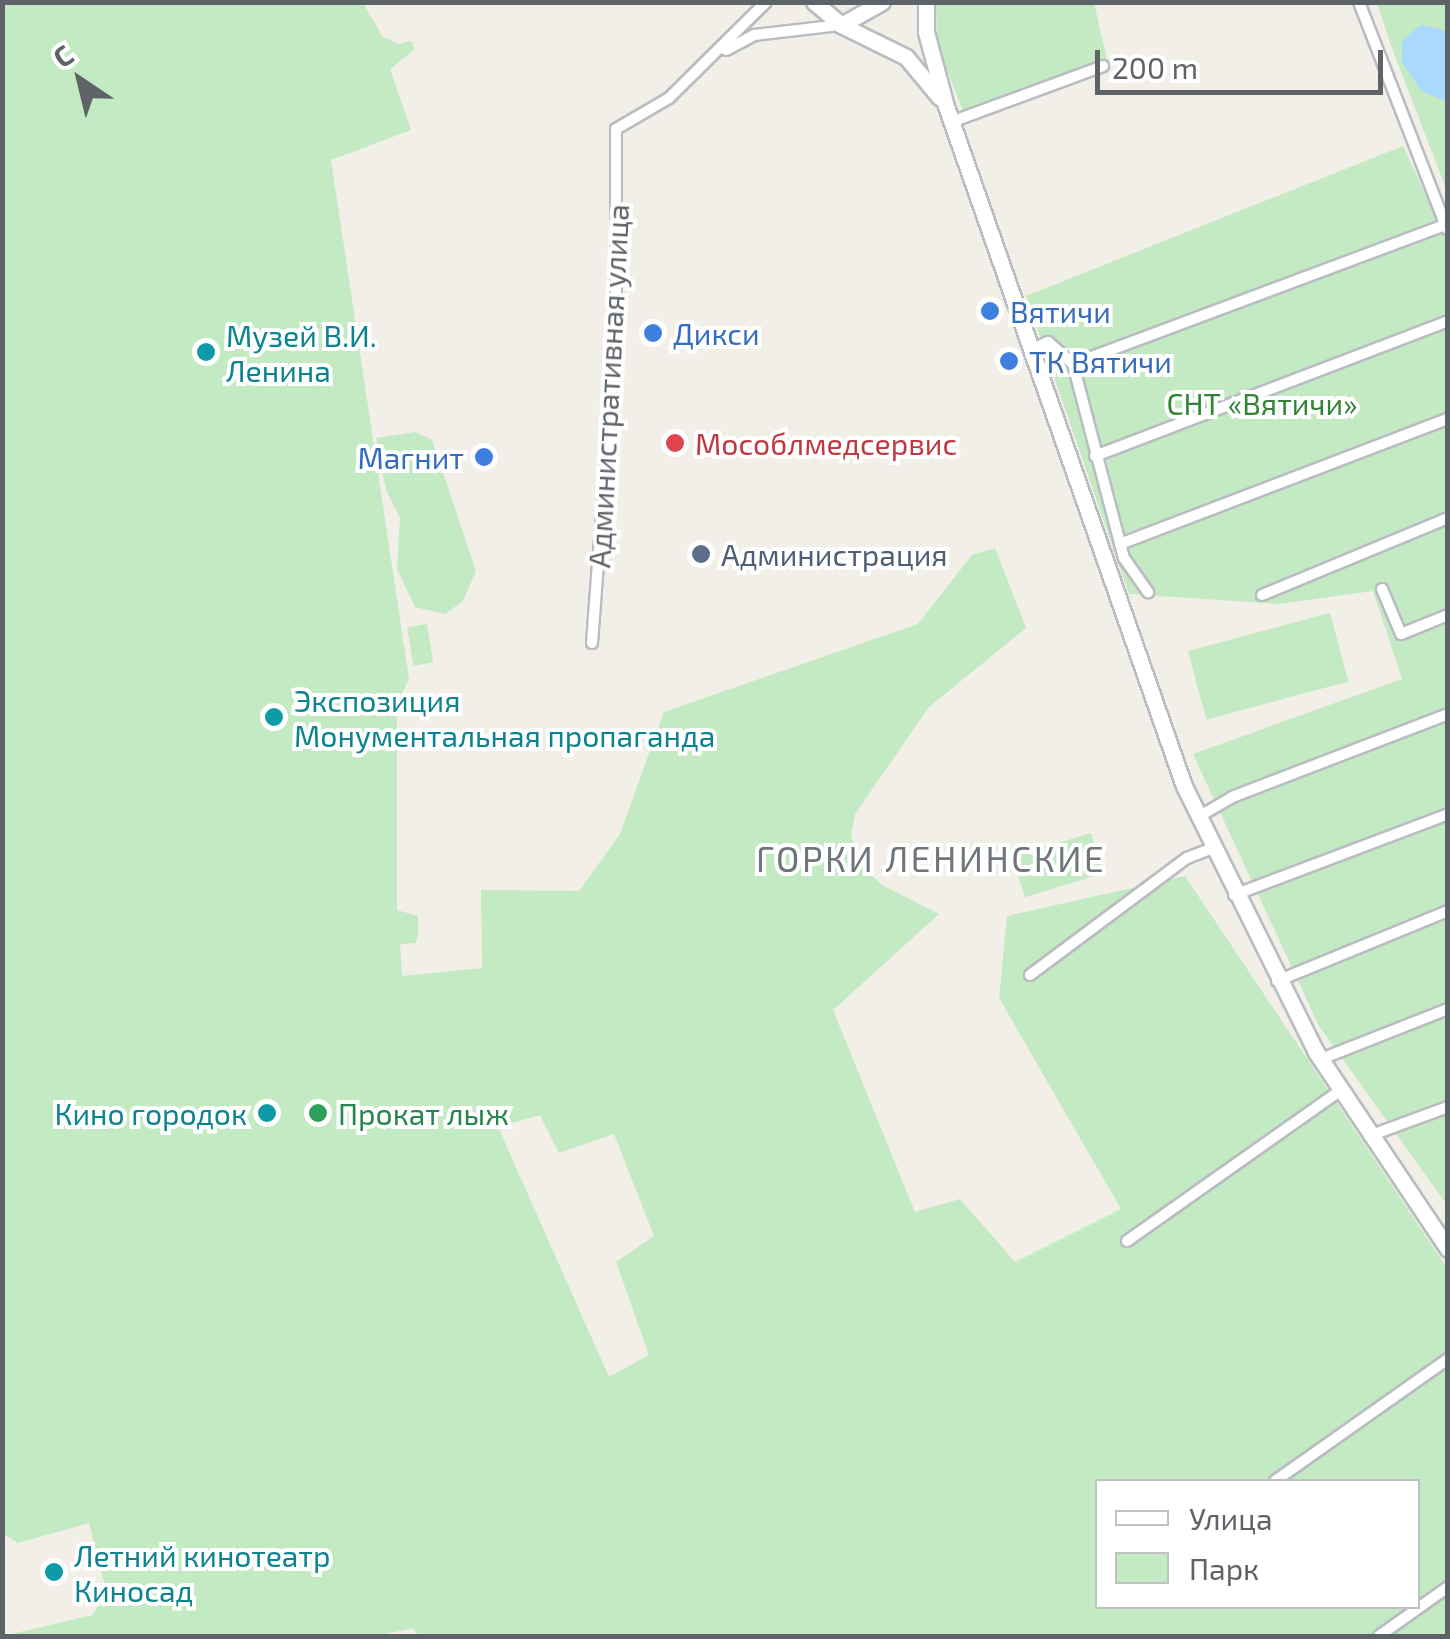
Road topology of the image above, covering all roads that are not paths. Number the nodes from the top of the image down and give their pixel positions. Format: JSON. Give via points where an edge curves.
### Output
{"nodes":[{"id":1,"x":766,"y":2,"type":"edge"},
{"id":2,"x":814,"y":2,"type":"edge"},
{"id":3,"x":882,"y":2,"type":"edge"},
{"id":4,"x":926,"y":2,"type":"edge"},
{"id":5,"x":1359,"y":2,"type":"edge"},
{"id":6,"x":841,"y":26,"type":"junction"},
{"id":7,"x":716,"y":56,"type":"junction"},
{"id":8,"x":1103,"y":66,"type":"dead end"},
{"id":9,"x":948,"y":114,"type":"junction"},
{"id":10,"x":1446,"y":228,"type":"edge"},
{"id":11,"x":1448,"y":321,"type":"edge"},
{"id":12,"x":1029,"y":350,"type":"junction"},
{"id":13,"x":1073,"y":364,"type":"junction"},
{"id":14,"x":1448,"y":419,"type":"edge"},
{"id":15,"x":1095,"y":456,"type":"junction"},
{"id":16,"x":1448,"y":518,"type":"edge"},
{"id":17,"x":1120,"y":544,"type":"junction"},
{"id":18,"x":1382,"y":589,"type":"dead end"},
{"id":19,"x":1148,"y":592,"type":"dead end"},
{"id":20,"x":1262,"y":595,"type":"dead end"},
{"id":21,"x":1448,"y":615,"type":"edge"},
{"id":22,"x":592,"y":643,"type":"dead end"},
{"id":23,"x":1448,"y":714,"type":"edge"},
{"id":24,"x":1448,"y":814,"type":"edge"},
{"id":25,"x":1198,"y":818,"type":"junction"},
{"id":26,"x":1211,"y":849,"type":"junction"},
{"id":27,"x":1233,"y":895,"type":"junction"},
{"id":28,"x":1448,"y":911,"type":"edge"},
{"id":29,"x":1030,"y":975,"type":"dead end"},
{"id":30,"x":1276,"y":981,"type":"junction"},
{"id":31,"x":1448,"y":1009,"type":"edge"},
{"id":32,"x":1320,"y":1059,"type":"junction"},
{"id":33,"x":1340,"y":1091,"type":"junction"},
{"id":34,"x":1448,"y":1107,"type":"edge"},
{"id":35,"x":1368,"y":1136,"type":"junction"},
{"id":36,"x":1127,"y":1241,"type":"dead end"},
{"id":37,"x":1448,"y":1249,"type":"edge"},
{"id":38,"x":1448,"y":1359,"type":"edge"},
{"id":39,"x":1279,"y":1479,"type":"edge"},
{"id":40,"x":1448,"y":1586,"type":"edge"},
{"id":41,"x":1420,"y":1606,"type":"edge"},
{"id":42,"x":1416,"y":1609,"type":"edge"},
{"id":43,"x":1379,"y":1636,"type":"edge"}],
"edges":[{"from":1,"to":7,"type":"street"},
{"from":2,"to":6,"type":"main road"},
{"from":3,"to":6,"type":"main road"},
{"from":4,"to":9,"type":"main road"},
{"from":5,"to":10,"type":"street"},
{"from":6,"to":7,"type":"street","via":[[754,35]]},
{"from":6,"to":9,"type":"main road","via":[[906,57]]},
{"from":7,"to":22,"type":"street","name":"Административная улица","via":[[669,98],[616,129],[616,323]]},
{"from":8,"to":9,"type":"street"},
{"from":9,"to":12,"type":"main road"},
{"from":10,"to":13,"type":"street"},
{"from":11,"to":15,"type":"street"},
{"from":12,"to":13,"type":"street","via":[[1048,342]]},
{"from":12,"to":25,"type":"main road","via":[[1130,645]]},
{"from":13,"to":15,"type":"street"},
{"from":14,"to":17,"type":"street"},
{"from":15,"to":17,"type":"street"},
{"from":16,"to":20,"type":"street"},
{"from":17,"to":19,"type":"street","via":[[1137,584]]},
{"from":18,"to":21,"type":"street","via":[[1400,634]]},
{"from":23,"to":25,"type":"street","via":[[1232,797]]},
{"from":24,"to":27,"type":"street"},
{"from":25,"to":26,"type":"main road"},
{"from":26,"to":27,"type":"main road"},
{"from":26,"to":29,"type":"street","via":[[1186,858]]},
{"from":27,"to":30,"type":"main road"},
{"from":28,"to":30,"type":"street"},
{"from":30,"to":32,"type":"main road"},
{"from":31,"to":32,"type":"street"},
{"from":32,"to":33,"type":"main road"},
{"from":33,"to":35,"type":"main road"},
{"from":33,"to":36,"type":"street"},
{"from":34,"to":35,"type":"street"},
{"from":35,"to":37,"type":"main road"},
{"from":38,"to":39,"type":"street"},
{"from":40,"to":41,"type":"street"},
{"from":42,"to":43,"type":"street"}]}
